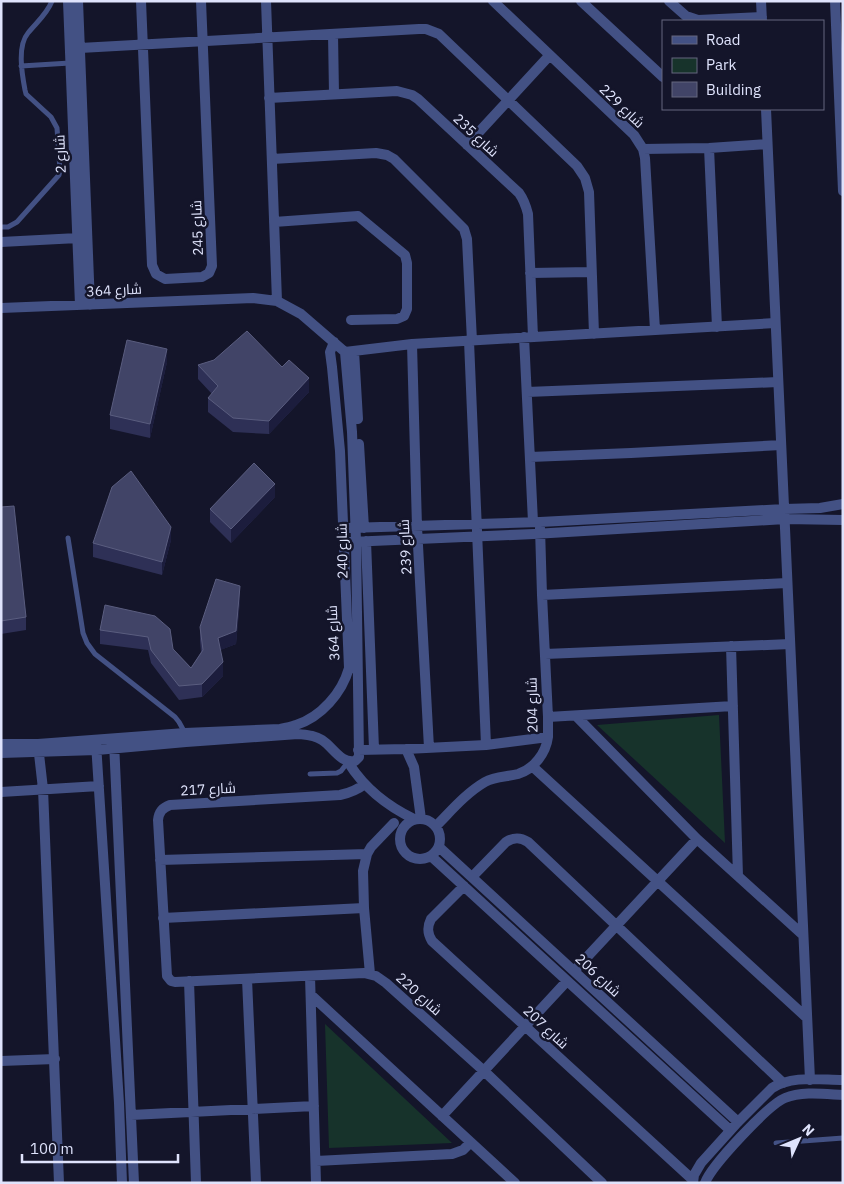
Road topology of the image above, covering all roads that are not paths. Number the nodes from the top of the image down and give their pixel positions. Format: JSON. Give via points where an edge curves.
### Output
{"nodes":[{"id":1,"x":52,"y":1,"type":"edge"},
{"id":2,"x":68,"y":1,"type":"edge"},
{"id":3,"x":78,"y":1,"type":"edge"},
{"id":4,"x":141,"y":1,"type":"edge"},
{"id":5,"x":201,"y":1,"type":"edge"},
{"id":6,"x":266,"y":1,"type":"edge"},
{"id":7,"x":492,"y":1,"type":"edge"},
{"id":8,"x":581,"y":1,"type":"edge"},
{"id":9,"x":669,"y":1,"type":"edge"},
{"id":10,"x":761,"y":1,"type":"edge"},
{"id":11,"x":834,"y":1,"type":"edge"},
{"id":12,"x":762,"y":19,"type":"edge"},
{"id":13,"x":333,"y":34,"type":"junction"},
{"id":14,"x":267,"y":38,"type":"junction"},
{"id":15,"x":202,"y":41,"type":"junction"},
{"id":16,"x":143,"y":44,"type":"junction"},
{"id":17,"x":80,"y":48,"type":"junction"},
{"id":18,"x":549,"y":56,"type":"junction"},
{"id":19,"x":75,"y":63,"type":"junction"},
{"id":20,"x":21,"y":66,"type":"junction"},
{"id":21,"x":662,"y":76,"type":"edge"},
{"id":22,"x":334,"y":94,"type":"junction"},
{"id":23,"x":269,"y":98,"type":"junction"},
{"id":24,"x":508,"y":100,"type":"junction"},
{"id":25,"x":766,"y":110,"type":"edge"},
{"id":26,"x":767,"y":144,"type":"junction"},
{"id":27,"x":467,"y":145,"type":"junction"},
{"id":28,"x":709,"y":148,"type":"junction"},
{"id":29,"x":643,"y":149,"type":"junction"},
{"id":30,"x":272,"y":160,"type":"junction"},
{"id":31,"x":843,"y":191,"type":"edge"},
{"id":32,"x":274,"y":222,"type":"junction"},
{"id":33,"x":1,"y":227,"type":"edge"},
{"id":34,"x":78,"y":238,"type":"junction"},
{"id":35,"x":1,"y":242,"type":"edge"},
{"id":36,"x":591,"y":272,"type":"junction"},
{"id":37,"x":530,"y":273,"type":"junction"},
{"id":38,"x":277,"y":302,"type":"junction"},
{"id":39,"x":85,"y":305,"type":"junction"},
{"id":40,"x":1,"y":308,"type":"edge"},
{"id":41,"x":351,"y":320,"type":"dead end"},
{"id":42,"x":775,"y":323,"type":"junction"},
{"id":43,"x":717,"y":326,"type":"junction"},
{"id":44,"x":655,"y":330,"type":"junction"},
{"id":45,"x":594,"y":334,"type":"junction"},
{"id":46,"x":529,"y":337,"type":"junction"},
{"id":47,"x":470,"y":341,"type":"junction"},
{"id":48,"x":334,"y":342,"type":"junction"},
{"id":49,"x":412,"y":344,"type":"junction"},
{"id":50,"x":349,"y":351,"type":"junction"},
{"id":51,"x":778,"y":382,"type":"junction"},
{"id":52,"x":527,"y":392,"type":"junction"},
{"id":53,"x":781,"y":445,"type":"junction"},
{"id":54,"x":530,"y":457,"type":"junction"},
{"id":55,"x":843,"y":504,"type":"edge"},
{"id":56,"x":784,"y":514,"type":"junction"},
{"id":57,"x":843,"y":520,"type":"edge"},
{"id":58,"x":537,"y":522,"type":"junction"},
{"id":59,"x":477,"y":524,"type":"junction"},
{"id":60,"x":418,"y":527,"type":"junction"},
{"id":61,"x":360,"y":528,"type":"junction"},
{"id":62,"x":342,"y":529,"type":"junction"},
{"id":63,"x":540,"y":534,"type":"junction"},
{"id":64,"x":477,"y":537,"type":"junction"},
{"id":65,"x":68,"y":538,"type":"dead end"},
{"id":66,"x":418,"y":539,"type":"junction"},
{"id":67,"x":361,"y":541,"type":"junction"},
{"id":68,"x":343,"y":542,"type":"junction"},
{"id":69,"x":787,"y":583,"type":"junction"},
{"id":70,"x":542,"y":595,"type":"junction"},
{"id":71,"x":790,"y":644,"type":"junction"},
{"id":72,"x":731,"y":646,"type":"junction"},
{"id":73,"x":544,"y":654,"type":"junction"},
{"id":74,"x":733,"y":706,"type":"junction"},
{"id":75,"x":576,"y":716,"type":"junction"},
{"id":76,"x":548,"y":718,"type":"junction"},
{"id":77,"x":185,"y":733,"type":"junction"},
{"id":78,"x":548,"y":737,"type":"junction"},
{"id":79,"x":115,"y":743,"type":"junction"},
{"id":80,"x":1,"y":744,"type":"edge"},
{"id":81,"x":96,"y":745,"type":"junction"},
{"id":82,"x":486,"y":745,"type":"junction"},
{"id":83,"x":38,"y":747,"type":"junction"},
{"id":84,"x":429,"y":748,"type":"junction"},
{"id":85,"x":374,"y":749,"type":"junction"},
{"id":86,"x":406,"y":749,"type":"junction"},
{"id":87,"x":1,"y":753,"type":"edge"},
{"id":88,"x":358,"y":754,"type":"junction"},
{"id":89,"x":348,"y":762,"type":"junction"},
{"id":90,"x":532,"y":766,"type":"junction"},
{"id":91,"x":310,"y":774,"type":"dead end"},
{"id":92,"x":365,"y":784,"type":"junction"},
{"id":93,"x":99,"y":786,"type":"junction"},
{"id":94,"x":43,"y":789,"type":"junction"},
{"id":95,"x":1,"y":792,"type":"edge"},
{"id":96,"x":380,"y":799,"type":"junction"},
{"id":97,"x":418,"y":819,"type":"junction"},
{"id":98,"x":394,"y":822,"type":"junction"},
{"id":99,"x":436,"y":826,"type":"junction"},
{"id":100,"x":400,"y":835,"type":"junction"},
{"id":101,"x":697,"y":839,"type":"junction"},
{"id":102,"x":439,"y":847,"type":"junction"},
{"id":103,"x":367,"y":854,"type":"junction"},
{"id":104,"x":432,"y":857,"type":"junction"},
{"id":105,"x":160,"y":860,"type":"junction"},
{"id":106,"x":738,"y":876,"type":"junction"},
{"id":107,"x":472,"y":877,"type":"junction"},
{"id":108,"x":658,"y":881,"type":"junction"},
{"id":109,"x":464,"y":886,"type":"junction"},
{"id":110,"x":364,"y":908,"type":"junction"},
{"id":111,"x":162,"y":918,"type":"junction"},
{"id":112,"x":617,"y":925,"type":"junction"},
{"id":113,"x":803,"y":935,"type":"junction"},
{"id":114,"x":574,"y":971,"type":"junction"},
{"id":115,"x":370,"y":974,"type":"junction"},
{"id":116,"x":310,"y":976,"type":"junction"},
{"id":117,"x":247,"y":979,"type":"junction"},
{"id":118,"x":189,"y":981,"type":"junction"},
{"id":119,"x":568,"y":981,"type":"junction"},
{"id":120,"x":311,"y":995,"type":"junction"},
{"id":121,"x":807,"y":1018,"type":"junction"},
{"id":122,"x":525,"y":1026,"type":"junction"},
{"id":123,"x":55,"y":1059,"type":"junction"},
{"id":124,"x":1,"y":1061,"type":"edge"},
{"id":125,"x":484,"y":1071,"type":"junction"},
{"id":126,"x":810,"y":1080,"type":"junction"},
{"id":127,"x":843,"y":1080,"type":"edge"},
{"id":128,"x":783,"y":1082,"type":"junction"},
{"id":129,"x":843,"y":1095,"type":"edge"},
{"id":130,"x":314,"y":1106,"type":"junction"},
{"id":131,"x":253,"y":1109,"type":"junction"},
{"id":132,"x":194,"y":1112,"type":"junction"},
{"id":133,"x":131,"y":1115,"type":"junction"},
{"id":134,"x":442,"y":1116,"type":"junction"},
{"id":135,"x":734,"y":1126,"type":"junction"},
{"id":136,"x":843,"y":1138,"type":"edge"},
{"id":137,"x":470,"y":1143,"type":"junction"},
{"id":138,"x":776,"y":1143,"type":"dead end"},
{"id":139,"x":316,"y":1161,"type":"junction"},
{"id":140,"x":598,"y":1181,"type":"edge"},
{"id":141,"x":693,"y":1182,"type":"edge"},
{"id":142,"x":59,"y":1183,"type":"edge"},
{"id":143,"x":122,"y":1183,"type":"edge"},
{"id":144,"x":134,"y":1183,"type":"edge"},
{"id":145,"x":196,"y":1183,"type":"edge"},
{"id":146,"x":256,"y":1183,"type":"edge"},
{"id":147,"x":316,"y":1183,"type":"edge"},
{"id":148,"x":515,"y":1183,"type":"edge"},
{"id":149,"x":705,"y":1183,"type":"edge"}],
"edges":[{"from":1,"to":20,"type":"lane","via":[[25,38]]},
{"from":2,"to":19,"type":"street","name":"شارع 2"},
{"from":3,"to":17,"type":"street","name":"شارع 2"},
{"from":4,"to":16,"type":"street","name":"شارع 245"},
{"from":5,"to":15,"type":"street","name":"شارع 245"},
{"from":6,"to":14,"type":"street"},
{"from":7,"to":18,"type":"street","name":"شارع 229"},
{"from":8,"to":21,"type":"street"},
{"from":9,"to":12,"type":"street","via":[[686,16],[698,20]]},
{"from":10,"to":12,"type":"street"},
{"from":11,"to":31,"type":"street"},
{"from":13,"to":14,"type":"street"},
{"from":13,"to":22,"type":"street"},
{"from":13,"to":24,"type":"street","via":[[432,31]]},
{"from":14,"to":15,"type":"street"},
{"from":14,"to":23,"type":"street"},
{"from":15,"to":16,"type":"street"},
{"from":15,"to":16,"type":"street","name":"شارع 245","via":[[212,266],[202,277],[165,279],[156,274],[152,265]]},
{"from":16,"to":17,"type":"street"},
{"from":17,"to":19,"type":"street","name":"شارع 2"},
{"from":18,"to":24,"type":"street"},
{"from":18,"to":29,"type":"street","name":"شارع 229","via":[[634,135]]},
{"from":19,"to":20,"type":"lane"},
{"from":19,"to":34,"type":"street","name":"شارع 2"},
{"from":19,"to":39,"type":"street","name":"شارع 2"},
{"from":20,"to":33,"type":"lane","via":[[26,94],[51,117],[57,128],[60,170],[22,218],[13,225]]},
{"from":22,"to":23,"type":"street","name":"شارع 235"},
{"from":22,"to":27,"type":"street","name":"شارع 235","via":[[405,92],[418,99]]},
{"from":23,"to":30,"type":"street"},
{"from":24,"to":27,"type":"street"},
{"from":24,"to":36,"type":"street","via":[[586,178]]},
{"from":25,"to":26,"type":"street"},
{"from":26,"to":28,"type":"street"},
{"from":26,"to":42,"type":"street"},
{"from":27,"to":37,"type":"street","name":"شارع 235","via":[[523,199],[528,214]]},
{"from":28,"to":29,"type":"street"},
{"from":28,"to":43,"type":"street"},
{"from":29,"to":44,"type":"street","name":"شارع 229"},
{"from":30,"to":32,"type":"street"},
{"from":30,"to":47,"type":"street","via":[[376,153],[394,159],[464,229]]},
{"from":32,"to":38,"type":"street"},
{"from":32,"to":41,"type":"street","via":[[358,216],[405,256],[407,310],[404,316]]},
{"from":34,"to":35,"type":"street"},
{"from":34,"to":39,"type":"street","name":"شارع 2"},
{"from":36,"to":37,"type":"street"},
{"from":36,"to":45,"type":"street"},
{"from":37,"to":46,"type":"street","name":"شارع 235"},
{"from":38,"to":39,"type":"street","name":"شارع 364","via":[[253,298]]},
{"from":38,"to":48,"type":"street","name":"شارع 364","via":[[301,314]]},
{"from":39,"to":40,"type":"street","name":"شارع 364"},
{"from":42,"to":43,"type":"street"},
{"from":42,"to":51,"type":"street"},
{"from":43,"to":44,"type":"street"},
{"from":44,"to":45,"type":"street"},
{"from":45,"to":46,"type":"street"},
{"from":46,"to":47,"type":"street"},
{"from":46,"to":52,"type":"street","name":"شارع 235"},
{"from":47,"to":49,"type":"street"},
{"from":47,"to":59,"type":"street"},
{"from":48,"to":50,"type":"street","name":"شارع 364"},
{"from":48,"to":62,"type":"street","name":"شارع 364","via":[[330,352],[340,451]]},
{"from":49,"to":50,"type":"street"},
{"from":49,"to":60,"type":"street","name":"شارع 239"},
{"from":50,"to":61,"type":"street","name":"شارع 240"},
{"from":51,"to":52,"type":"street"},
{"from":51,"to":53,"type":"street"},
{"from":52,"to":54,"type":"street","name":"شارع 235"},
{"from":53,"to":54,"type":"street"},
{"from":53,"to":56,"type":"street"},
{"from":54,"to":58,"type":"street","name":"شارع 204"},
{"from":55,"to":56,"type":"street"},
{"from":56,"to":57,"type":"street"},
{"from":56,"to":58,"type":"street"},
{"from":56,"to":63,"type":"street"},
{"from":56,"to":69,"type":"street"},
{"from":58,"to":59,"type":"street"},
{"from":58,"to":63,"type":"street","name":"شارع 204"},
{"from":59,"to":60,"type":"street"},
{"from":59,"to":64,"type":"street"},
{"from":60,"to":61,"type":"street"},
{"from":60,"to":66,"type":"street","name":"شارع 239"},
{"from":61,"to":62,"type":"street"},
{"from":61,"to":67,"type":"street","name":"شارع 240"},
{"from":62,"to":68,"type":"street","name":"شارع 364"},
{"from":63,"to":64,"type":"street"},
{"from":63,"to":70,"type":"street","name":"شارع 204"},
{"from":64,"to":66,"type":"street"},
{"from":64,"to":82,"type":"street"},
{"from":65,"to":77,"type":"lane","via":[[87,644],[175,718]]},
{"from":66,"to":67,"type":"street"},
{"from":66,"to":84,"type":"street","name":"شارع 239"},
{"from":67,"to":68,"type":"street"},
{"from":67,"to":85,"type":"street"},
{"from":67,"to":88,"type":"street","name":"شارع 240"},
{"from":68,"to":77,"type":"street","name":"شارع 364","via":[[348,668],[331,702],[318,714],[295,726]]},
{"from":69,"to":70,"type":"street"},
{"from":69,"to":71,"type":"street"},
{"from":70,"to":73,"type":"street","name":"شارع 204"},
{"from":71,"to":72,"type":"street"},
{"from":71,"to":113,"type":"street"},
{"from":72,"to":73,"type":"street"},
{"from":72,"to":74,"type":"street"},
{"from":73,"to":76,"type":"street","name":"شارع 204"},
{"from":74,"to":75,"type":"street"},
{"from":74,"to":106,"type":"street"},
{"from":75,"to":76,"type":"street"},
{"from":75,"to":101,"type":"street"},
{"from":76,"to":78,"type":"street","name":"شارع 204"},
{"from":77,"to":79,"type":"street","name":"شارع 364"},
{"from":78,"to":82,"type":"street"},
{"from":78,"to":90,"type":"street","name":"شارع 204","via":[[545,750]]},
{"from":79,"to":81,"type":"street","name":"شارع 364"},
{"from":79,"to":89,"type":"street","name":"شارع 364","via":[[313,735]]},
{"from":79,"to":133,"type":"street"},
{"from":80,"to":83,"type":"street","name":"شارع 364"},
{"from":81,"to":83,"type":"street","name":"شارع 364"},
{"from":81,"to":93,"type":"street"},
{"from":82,"to":84,"type":"street"},
{"from":83,"to":87,"type":"street","name":"شارع 364"},
{"from":83,"to":94,"type":"street"},
{"from":84,"to":86,"type":"street"},
{"from":85,"to":86,"type":"street"},
{"from":85,"to":88,"type":"street"},
{"from":86,"to":97,"type":"street","via":[[414,767]]},
{"from":88,"to":89,"type":"street","via":[[355,761]]},
{"from":89,"to":91,"type":"lane","via":[[337,773]]},
{"from":89,"to":92,"type":"street"},
{"from":90,"to":99,"type":"street","via":[[518,774],[479,785]]},
{"from":90,"to":108,"type":"street"},
{"from":92,"to":96,"type":"street"},
{"from":92,"to":105,"type":"street","name":"شارع 217","via":[[340,795],[170,805],[158,814]]},
{"from":93,"to":94,"type":"street"},
{"from":93,"to":143,"type":"street"},
{"from":94,"to":95,"type":"street"},
{"from":94,"to":123,"type":"street"},
{"from":96,"to":97,"type":"street","via":[[402,814]]},
{"from":96,"to":98,"type":"street"},
{"from":97,"to":99,"type":"street","via":[[428,820]]},
{"from":97,"to":100,"type":"street","via":[[408,823]]},
{"from":98,"to":100,"type":"street"},
{"from":98,"to":103,"type":"street"},
{"from":99,"to":102,"type":"street","via":[[441,838]]},
{"from":100,"to":104,"type":"street","via":[[406,854],[418,860]]},
{"from":101,"to":106,"type":"street"},
{"from":101,"to":108,"type":"street"},
{"from":102,"to":104,"type":"street"},
{"from":102,"to":107,"type":"street","name":"شارع 206"},
{"from":103,"to":105,"type":"street"},
{"from":103,"to":110,"type":"street","via":[[363,871]]},
{"from":104,"to":109,"type":"street","name":"شارع 206"},
{"from":105,"to":111,"type":"street","name":"شارع 217"},
{"from":106,"to":113,"type":"street"},
{"from":107,"to":112,"type":"street","via":[[506,842],[523,839]]},
{"from":107,"to":114,"type":"street","name":"شارع 206"},
{"from":108,"to":112,"type":"street"},
{"from":108,"to":121,"type":"street"},
{"from":109,"to":119,"type":"street","name":"شارع 206"},
{"from":109,"to":122,"type":"street","name":"شارع 207","via":[[431,919],[429,936]]},
{"from":110,"to":111,"type":"street"},
{"from":110,"to":115,"type":"street"},
{"from":111,"to":118,"type":"street","name":"شارع 217","via":[[166,972],[175,982]]},
{"from":112,"to":114,"type":"street"},
{"from":112,"to":128,"type":"street"},
{"from":113,"to":121,"type":"street"},
{"from":114,"to":135,"type":"street","name":"شارع 206"},
{"from":115,"to":116,"type":"street"},
{"from":115,"to":125,"type":"street","name":"شارع 220","via":[[386,983]]},
{"from":116,"to":117,"type":"street"},
{"from":116,"to":120,"type":"street"},
{"from":117,"to":118,"type":"street"},
{"from":117,"to":131,"type":"street"},
{"from":118,"to":132,"type":"street"},
{"from":119,"to":122,"type":"street"},
{"from":119,"to":135,"type":"street","name":"شارع 206"},
{"from":120,"to":130,"type":"street"},
{"from":120,"to":134,"type":"street"},
{"from":121,"to":126,"type":"street"},
{"from":122,"to":125,"type":"street"},
{"from":122,"to":141,"type":"street","name":"شارع 207"},
{"from":123,"to":124,"type":"street"},
{"from":123,"to":142,"type":"street"},
{"from":125,"to":134,"type":"street"},
{"from":125,"to":140,"type":"street","name":"شارع 220"},
{"from":126,"to":127,"type":"street"},
{"from":126,"to":128,"type":"street"},
{"from":128,"to":135,"type":"street","via":[[767,1092]]},
{"from":129,"to":149,"type":"street","via":[[807,1094],[778,1101],[740,1138],[710,1172]]},
{"from":130,"to":131,"type":"street"},
{"from":130,"to":139,"type":"street"},
{"from":131,"to":132,"type":"street"},
{"from":131,"to":146,"type":"street"},
{"from":132,"to":133,"type":"street"},
{"from":132,"to":145,"type":"street"},
{"from":133,"to":144,"type":"street"},
{"from":134,"to":137,"type":"street"},
{"from":135,"to":141,"type":"street","via":[[697,1168]]},
{"from":136,"to":138,"type":"lane"},
{"from":137,"to":139,"type":"street","via":[[452,1154]]},
{"from":137,"to":148,"type":"street"},
{"from":139,"to":147,"type":"street"}]}
